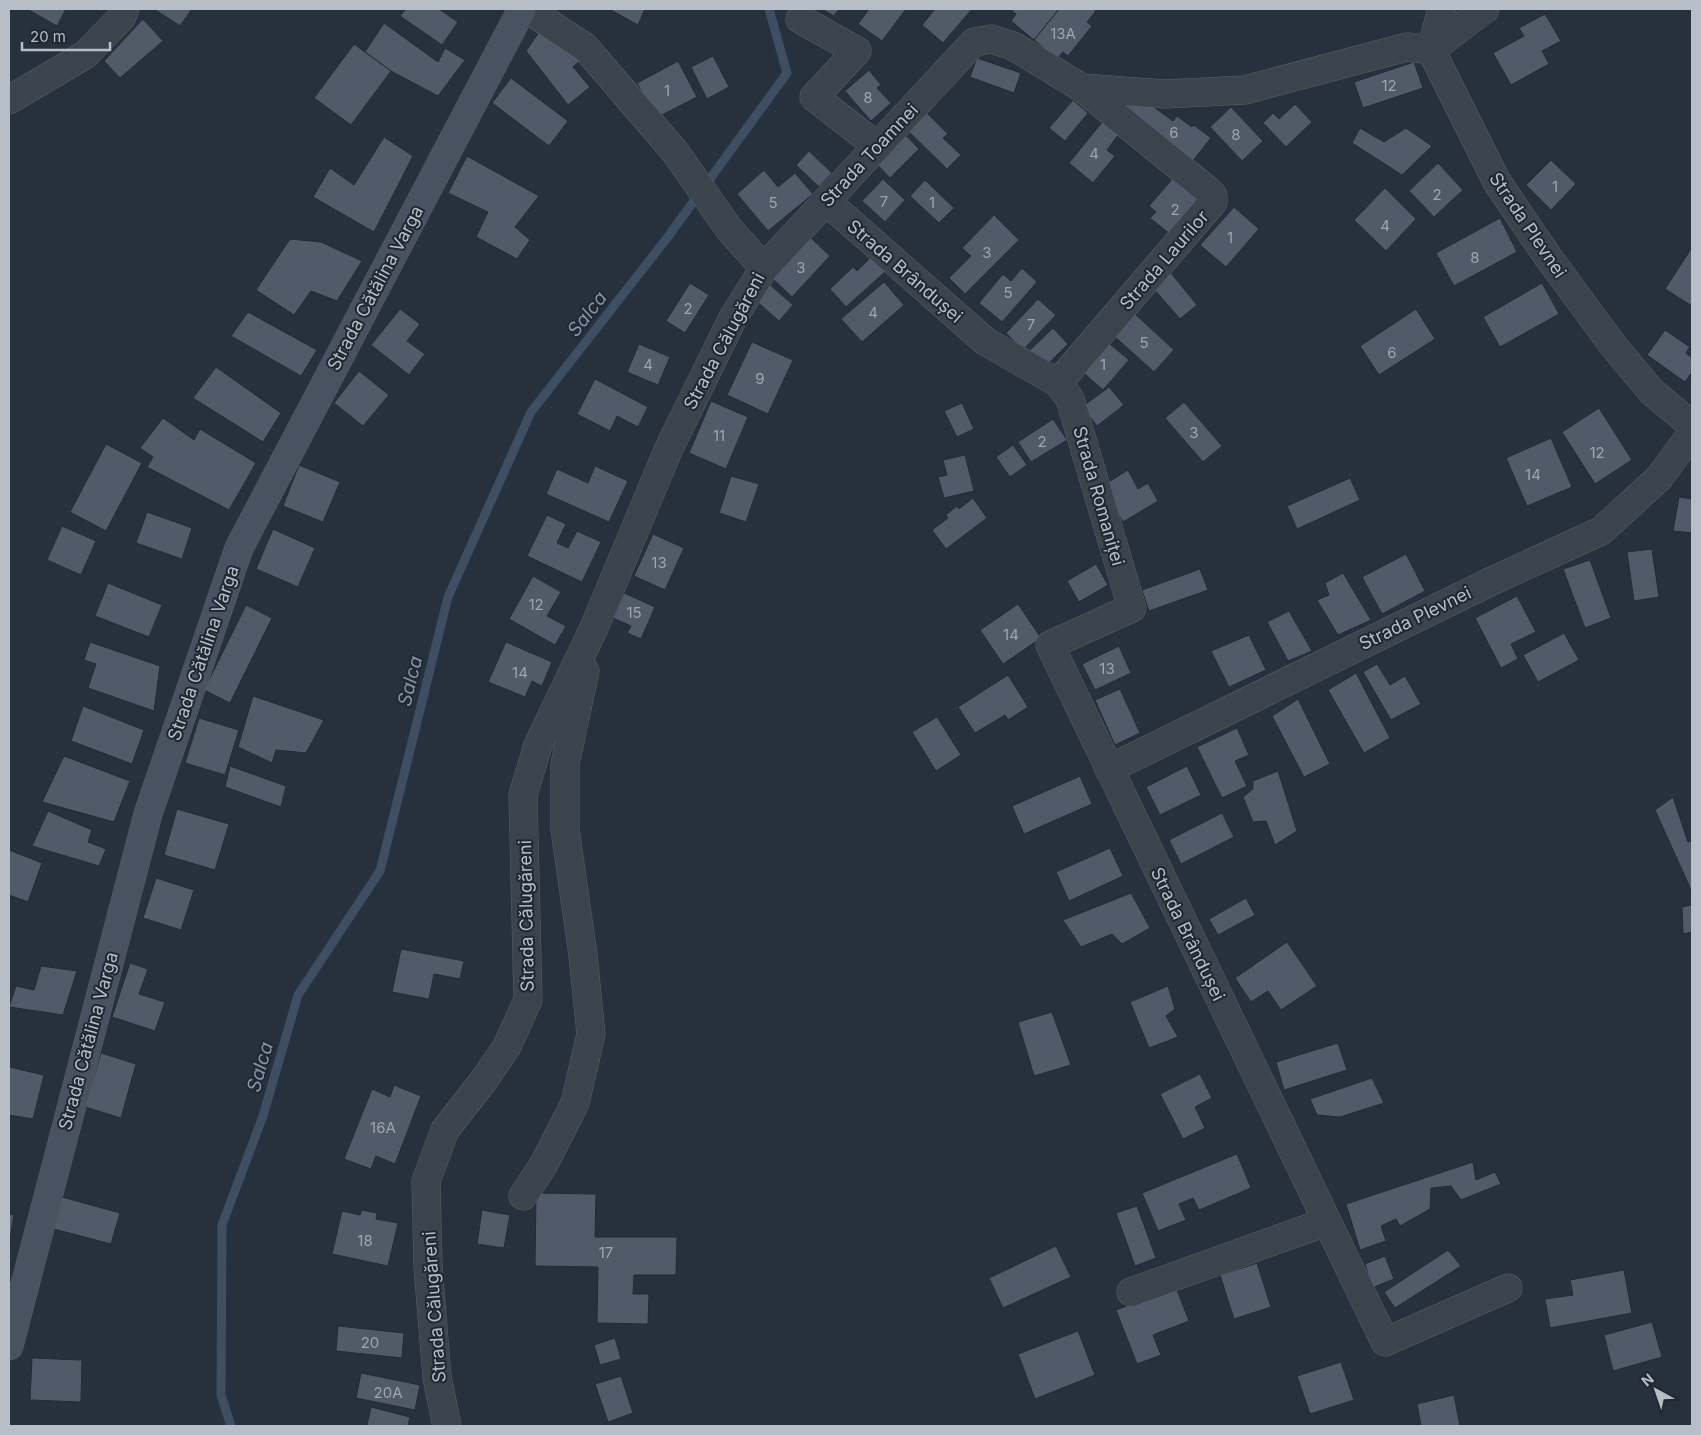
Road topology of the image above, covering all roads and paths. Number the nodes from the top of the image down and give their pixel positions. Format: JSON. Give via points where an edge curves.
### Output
{"nodes":[{"id":1,"x":125,"y":9,"type":"edge"},
{"id":2,"x":522,"y":9,"type":"edge"},
{"id":3,"x":527,"y":9,"type":"edge"},
{"id":4,"x":1442,"y":9,"type":"edge"},
{"id":5,"x":1485,"y":9,"type":"edge"},
{"id":6,"x":800,"y":19,"type":"dead end"},
{"id":7,"x":1431,"y":50,"type":"junction"},
{"id":8,"x":1082,"y":88,"type":"junction"},
{"id":9,"x":9,"y":100,"type":"edge"},
{"id":10,"x":877,"y":146,"type":"junction"},
{"id":11,"x":826,"y":201,"type":"junction"},
{"id":12,"x":764,"y":268,"type":"junction"},
{"id":13,"x":985,"y":341,"type":"joint"},
{"id":14,"x":1058,"y":383,"type":"junction"},
{"id":15,"x":1692,"y":425,"type":"edge"},
{"id":16,"x":1692,"y":433,"type":"edge"},
{"id":17,"x":593,"y":630,"type":"junction"},
{"id":18,"x":1050,"y":645,"type":"joint"},
{"id":19,"x":1109,"y":769,"type":"junction"},
{"id":20,"x":523,"y":1196,"type":"dead end"},
{"id":21,"x":1326,"y":1222,"type":"junction"},
{"id":22,"x":1508,"y":1288,"type":"dead end"},
{"id":23,"x":1131,"y":1292,"type":"dead end"},
{"id":24,"x":9,"y":1346,"type":"edge"},
{"id":25,"x":447,"y":1426,"type":"edge"}],
"edges":[{"from":1,"to":9,"type":"street","via":[[121,18],[85,55]]},
{"from":2,"to":24,"type":"main road","name":"Strada Cătălina Varga","via":[[239,548],[148,814]]},
{"from":3,"to":12,"type":"street","name":"Strada Călugăreni","via":[[585,47],[676,153],[729,229]]},
{"from":4,"to":7,"type":"street"},
{"from":5,"to":7,"type":"street"},
{"from":6,"to":10,"type":"street","via":[[857,51],[814,97]]},
{"from":7,"to":8,"type":"street","via":[[1407,47],[1244,90],[1165,94]]},
{"from":7,"to":15,"type":"street","name":"Strada Plevnei","via":[[1497,182],[1548,257],[1651,391]]},
{"from":8,"to":10,"type":"street","name":"Strada Toamnei","via":[[1013,46],[991,39],[974,42]]},
{"from":8,"to":14,"type":"street","name":"Strada Laurilor","via":[[1210,192],[1213,202]]},
{"from":10,"to":11,"type":"street","name":"Strada Toamnei"},
{"from":11,"to":12,"type":"street","name":"Strada Toamnei"},
{"from":11,"to":13,"type":"street","name":"Strada Brândușei"},
{"from":12,"to":17,"type":"street","name":"Strada Călugăreni","via":[[733,318],[669,448]]},
{"from":13,"to":14,"type":"street","name":"Strada Romaniței"},
{"from":14,"to":18,"type":"street","name":"Strada Romaniței","via":[[1070,399],[1132,608]]},
{"from":16,"to":19,"type":"street","name":"Strada Plevnei","via":[[1658,478],[1601,531],[1492,580]]},
{"from":17,"to":20,"type":"street","name":"Strada Călugăreni","via":[[565,764],[565,829],[591,1034],[575,1103],[544,1164]]},
{"from":17,"to":25,"type":"street","name":"Strada Călugăreni","via":[[538,745],[523,795],[528,1000],[507,1046],[445,1130],[426,1181],[428,1268],[438,1377]]},
{"from":18,"to":19,"type":"street","name":"Strada Brândușei"},
{"from":19,"to":21,"type":"street","name":"Strada Brândușei"},
{"from":21,"to":22,"type":"street","name":"Strada Brândușei","via":[[1385,1342]]},
{"from":21,"to":23,"type":"street"}]}
